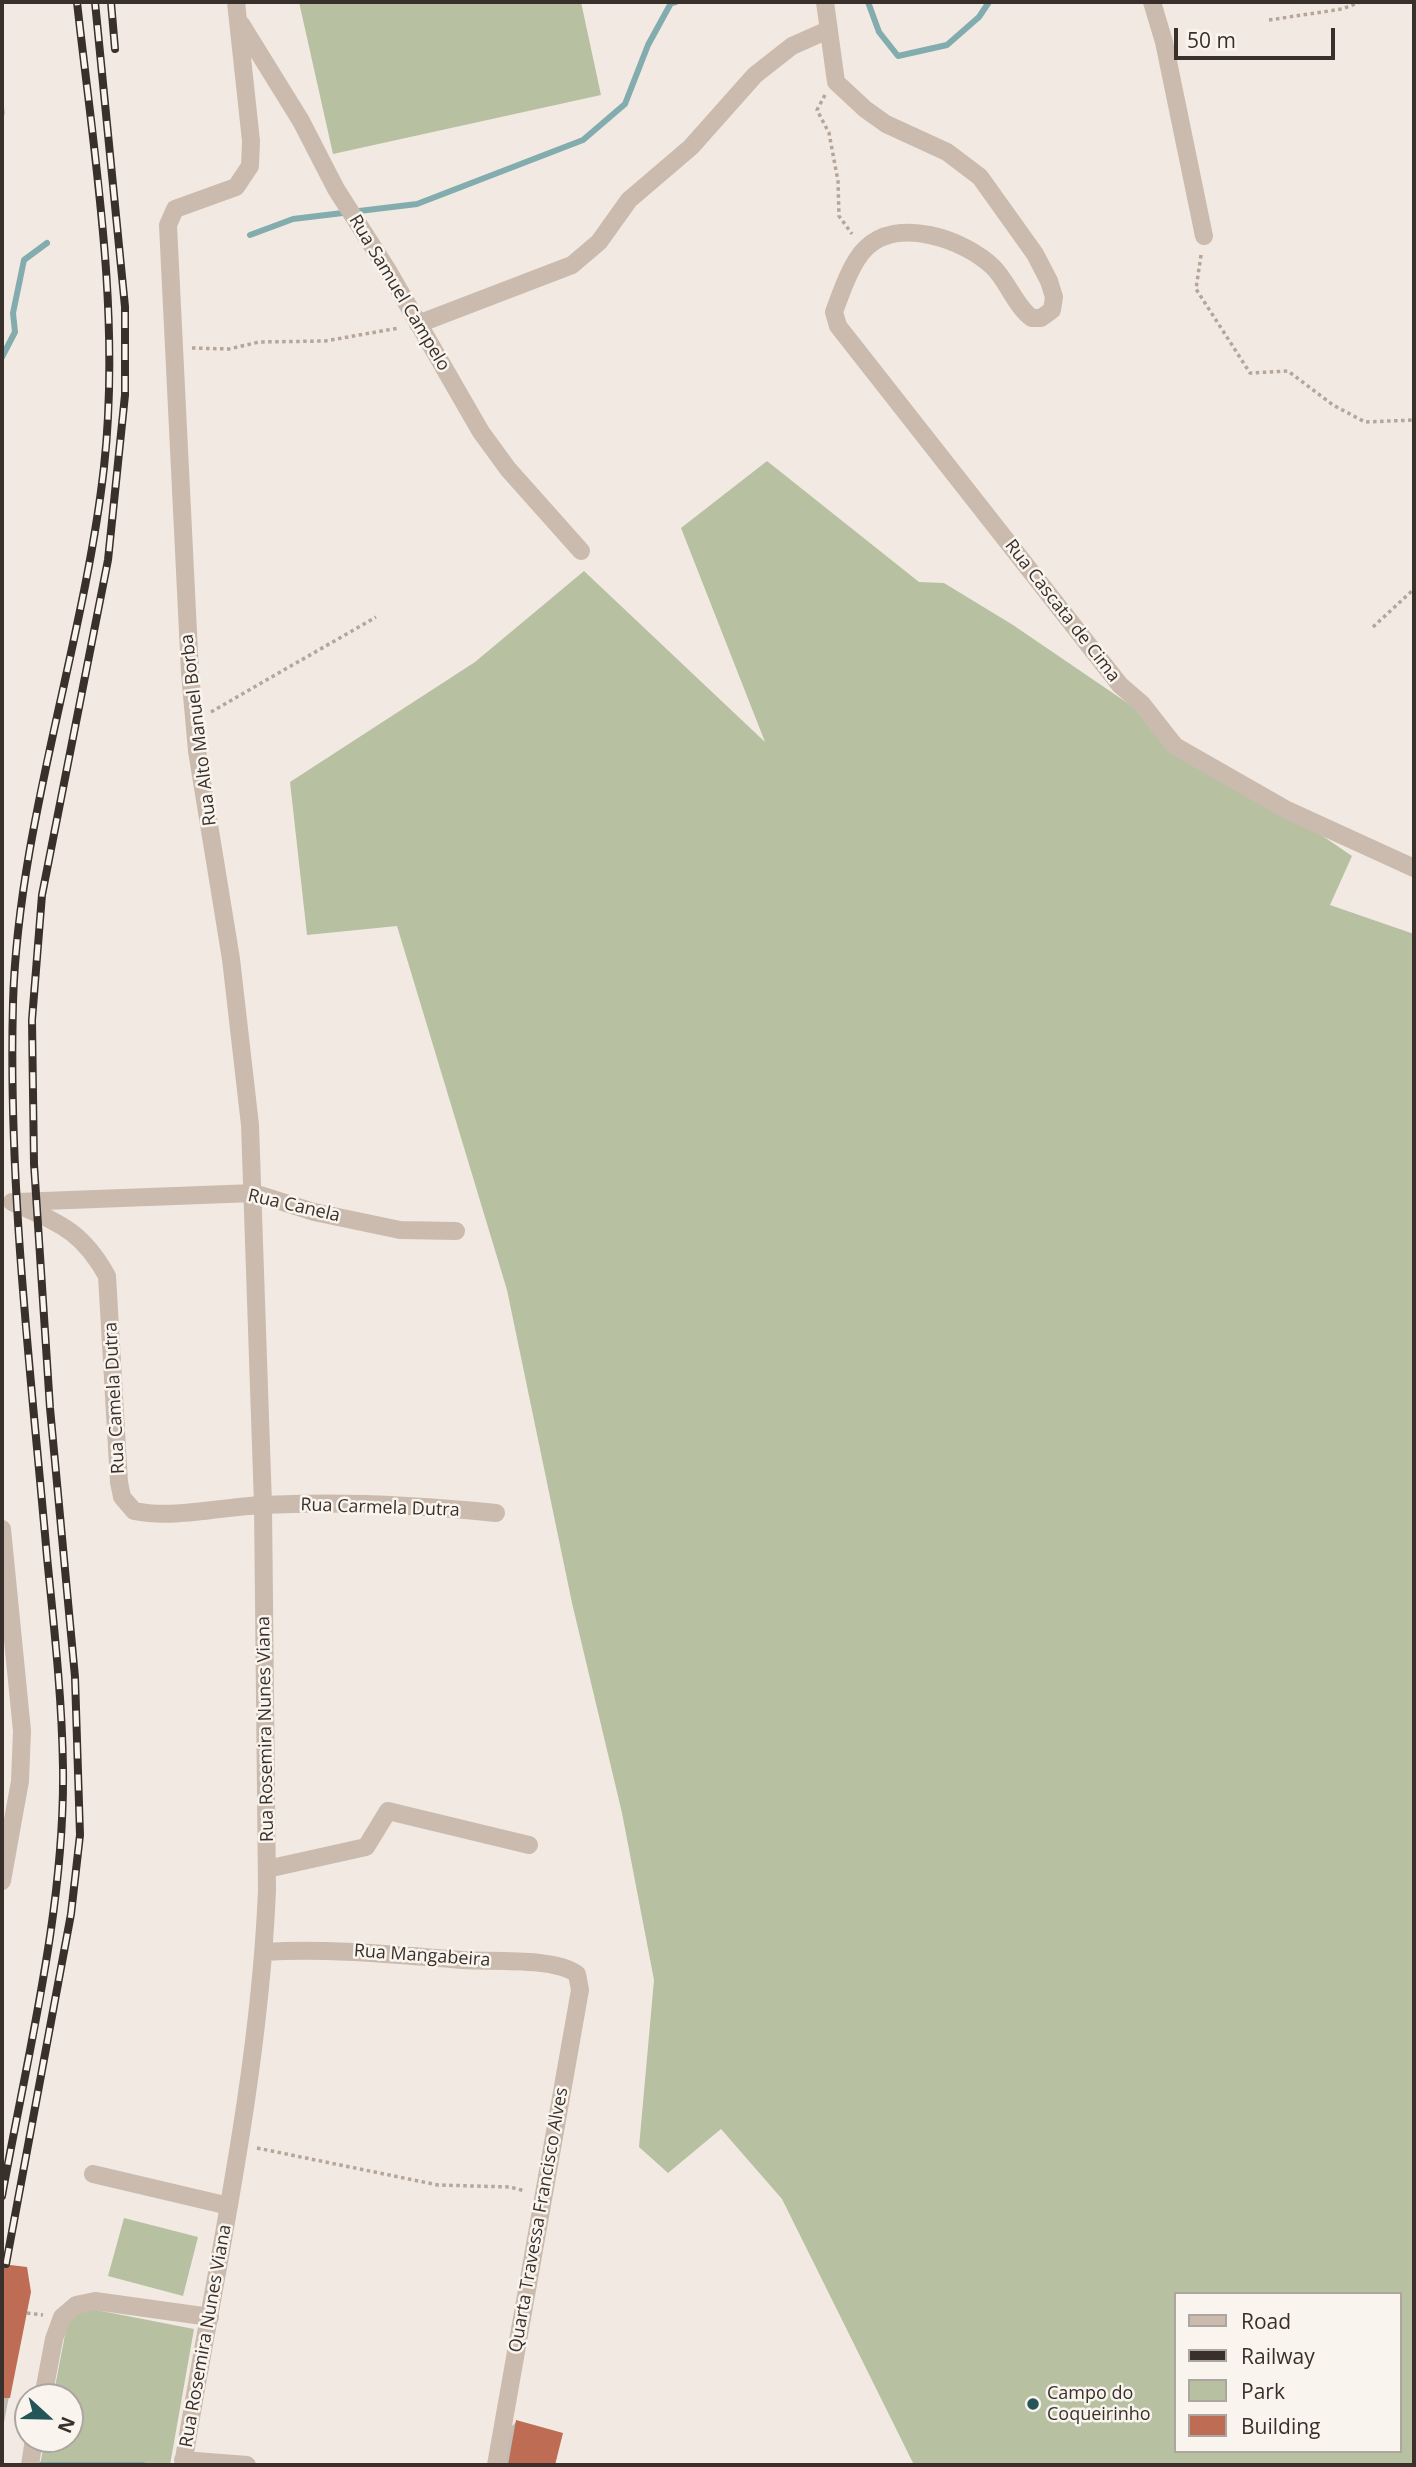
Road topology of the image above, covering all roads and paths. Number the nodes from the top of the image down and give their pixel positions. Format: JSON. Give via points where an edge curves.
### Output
{"nodes":[{"id":1,"x":825,"y":2,"type":"edge"},
{"id":2,"x":1152,"y":2,"type":"edge"},
{"id":3,"x":1360,"y":2,"type":"edge"},
{"id":4,"x":237,"y":11,"type":"edge"},
{"id":5,"x":1269,"y":20,"type":"dead end"},
{"id":6,"x":828,"y":30,"type":"junction"},
{"id":7,"x":836,"y":82,"type":"junction"},
{"id":8,"x":1204,"y":236,"type":"joint"},
{"id":9,"x":863,"y":250,"type":"junction"},
{"id":10,"x":418,"y":324,"type":"junction"},
{"id":11,"x":173,"y":348,"type":"junction"},
{"id":12,"x":1414,"y":420,"type":"edge"},
{"id":13,"x":581,"y":551,"type":"dead end"},
{"id":14,"x":1414,"y":589,"type":"edge"},
{"id":15,"x":376,"y":617,"type":"dead end"},
{"id":16,"x":1373,"y":627,"type":"dead end"},
{"id":17,"x":194,"y":722,"type":"junction"},
{"id":18,"x":1414,"y":868,"type":"edge"},
{"id":19,"x":254,"y":1193,"type":"junction"},
{"id":20,"x":7,"y":1201,"type":"edge"},
{"id":21,"x":456,"y":1231,"type":"dead end"},
{"id":22,"x":256,"y":1249,"type":"joint"},
{"id":23,"x":263,"y":1505,"type":"junction"},
{"id":24,"x":496,"y":1513,"type":"dead end"},
{"id":25,"x":2,"y":1529,"type":"edge"},
{"id":26,"x":528,"y":1845,"type":"dead end"},
{"id":27,"x":267,"y":1869,"type":"junction"},
{"id":28,"x":2,"y":1881,"type":"edge"},
{"id":29,"x":264,"y":1952,"type":"junction"},
{"id":30,"x":577,"y":1974,"type":"joint"},
{"id":31,"x":237,"y":2144,"type":"junction"},
{"id":32,"x":93,"y":2174,"type":"dead end"},
{"id":33,"x":544,"y":2197,"type":"junction"},
{"id":34,"x":229,"y":2206,"type":"junction"},
{"id":35,"x":210,"y":2317,"type":"junction"},
{"id":36,"x":46,"y":2383,"type":"edge"},
{"id":37,"x":183,"y":2462,"type":"edge"},
{"id":38,"x":247,"y":2465,"type":"edge"},
{"id":39,"x":496,"y":2465,"type":"edge"}],
"edges":[{"from":1,"to":6,"type":"street"},
{"from":2,"to":8,"type":"street"},
{"from":3,"to":5,"type":"path"},
{"from":4,"to":10,"type":"street","name":"Rua Samuel Campelo"},
{"from":4,"to":11,"type":"street","name":"Rua Alto Manuel Borba","via":[[250,166],[236,187],[175,209],[168,225]]},
{"from":6,"to":7,"type":"street"},
{"from":6,"to":10,"type":"street","via":[[792,46],[755,75],[691,147],[629,200],[599,242],[572,265]]},
{"from":7,"to":9,"type":"path","via":[[817,110],[829,133],[839,216]]},
{"from":7,"to":9,"type":"street","via":[[886,124],[947,152],[980,177],[1035,254],[1054,297],[1052,310],[1032,318],[993,267],[945,240],[896,233]]},
{"from":8,"to":12,"type":"path","via":[[1196,289],[1250,373],[1288,371],[1365,422]]},
{"from":9,"to":18,"type":"street","name":"Rua Cascata de Cima","via":[[834,312],[838,327],[1120,685],[1142,704],[1175,746],[1287,810]]},
{"from":10,"to":11,"type":"path","via":[[325,341],[259,342],[229,349]]},
{"from":10,"to":13,"type":"street","name":"Rua Samuel Campelo","via":[[481,432]]},
{"from":11,"to":17,"type":"street","name":"Rua Alto Manuel Borba"},
{"from":14,"to":16,"type":"path"},
{"from":15,"to":17,"type":"path"},
{"from":17,"to":19,"type":"street","name":"Rua Alto Manuel Borba","via":[[239,1024]]},
{"from":19,"to":20,"type":"street","name":"Rua Canela"},
{"from":19,"to":21,"type":"street","name":"Rua Canela","via":[[314,1212],[400,1230]]},
{"from":19,"to":22,"type":"street","name":"Rua Alto Manuel Borba"},
{"from":20,"to":23,"type":"street","name":"Rua Camela Dutra","via":[[66,1227],[91,1248],[107,1276],[119,1482],[127,1505],[134,1511],[157,1513]]},
{"from":22,"to":23,"type":"street","name":"Rua Rosemira Nunes Viana"},
{"from":23,"to":24,"type":"street","name":"Rua Carmela Dutra"},
{"from":23,"to":27,"type":"street","name":"Rua Rosemira Nunes Viana"},
{"from":25,"to":28,"type":"street","via":[[22,1731],[20,1781]]},
{"from":26,"to":27,"type":"street","via":[[388,1811],[366,1847]]},
{"from":27,"to":29,"type":"street","name":"Rua Rosemira Nunes Viana"},
{"from":29,"to":30,"type":"street","name":"Rua Mangabeira","via":[[388,1953],[548,1965]]},
{"from":29,"to":31,"type":"street","name":"Rua Rosemira Nunes Viana"},
{"from":30,"to":33,"type":"street","name":"Quarta Travessa Francisco Alves","via":[[580,1990]]},
{"from":31,"to":33,"type":"path","via":[[438,2185],[510,2188]]},
{"from":31,"to":34,"type":"street","name":"Rua Rosemira Nunes Viana"},
{"from":32,"to":34,"type":"street","name":"Rua Rosemira Nunes Viana"},
{"from":33,"to":39,"type":"street","name":"Quarta Travessa Francisco Alves"},
{"from":34,"to":35,"type":"street","name":"Rua Rosemira Nunes Viana"},
{"from":35,"to":36,"type":"street","via":[[95,2301],[76,2305],[62,2317]]},
{"from":35,"to":37,"type":"street","name":"Rua Rosemira Nunes Viana"},
{"from":37,"to":38,"type":"street"}]}
